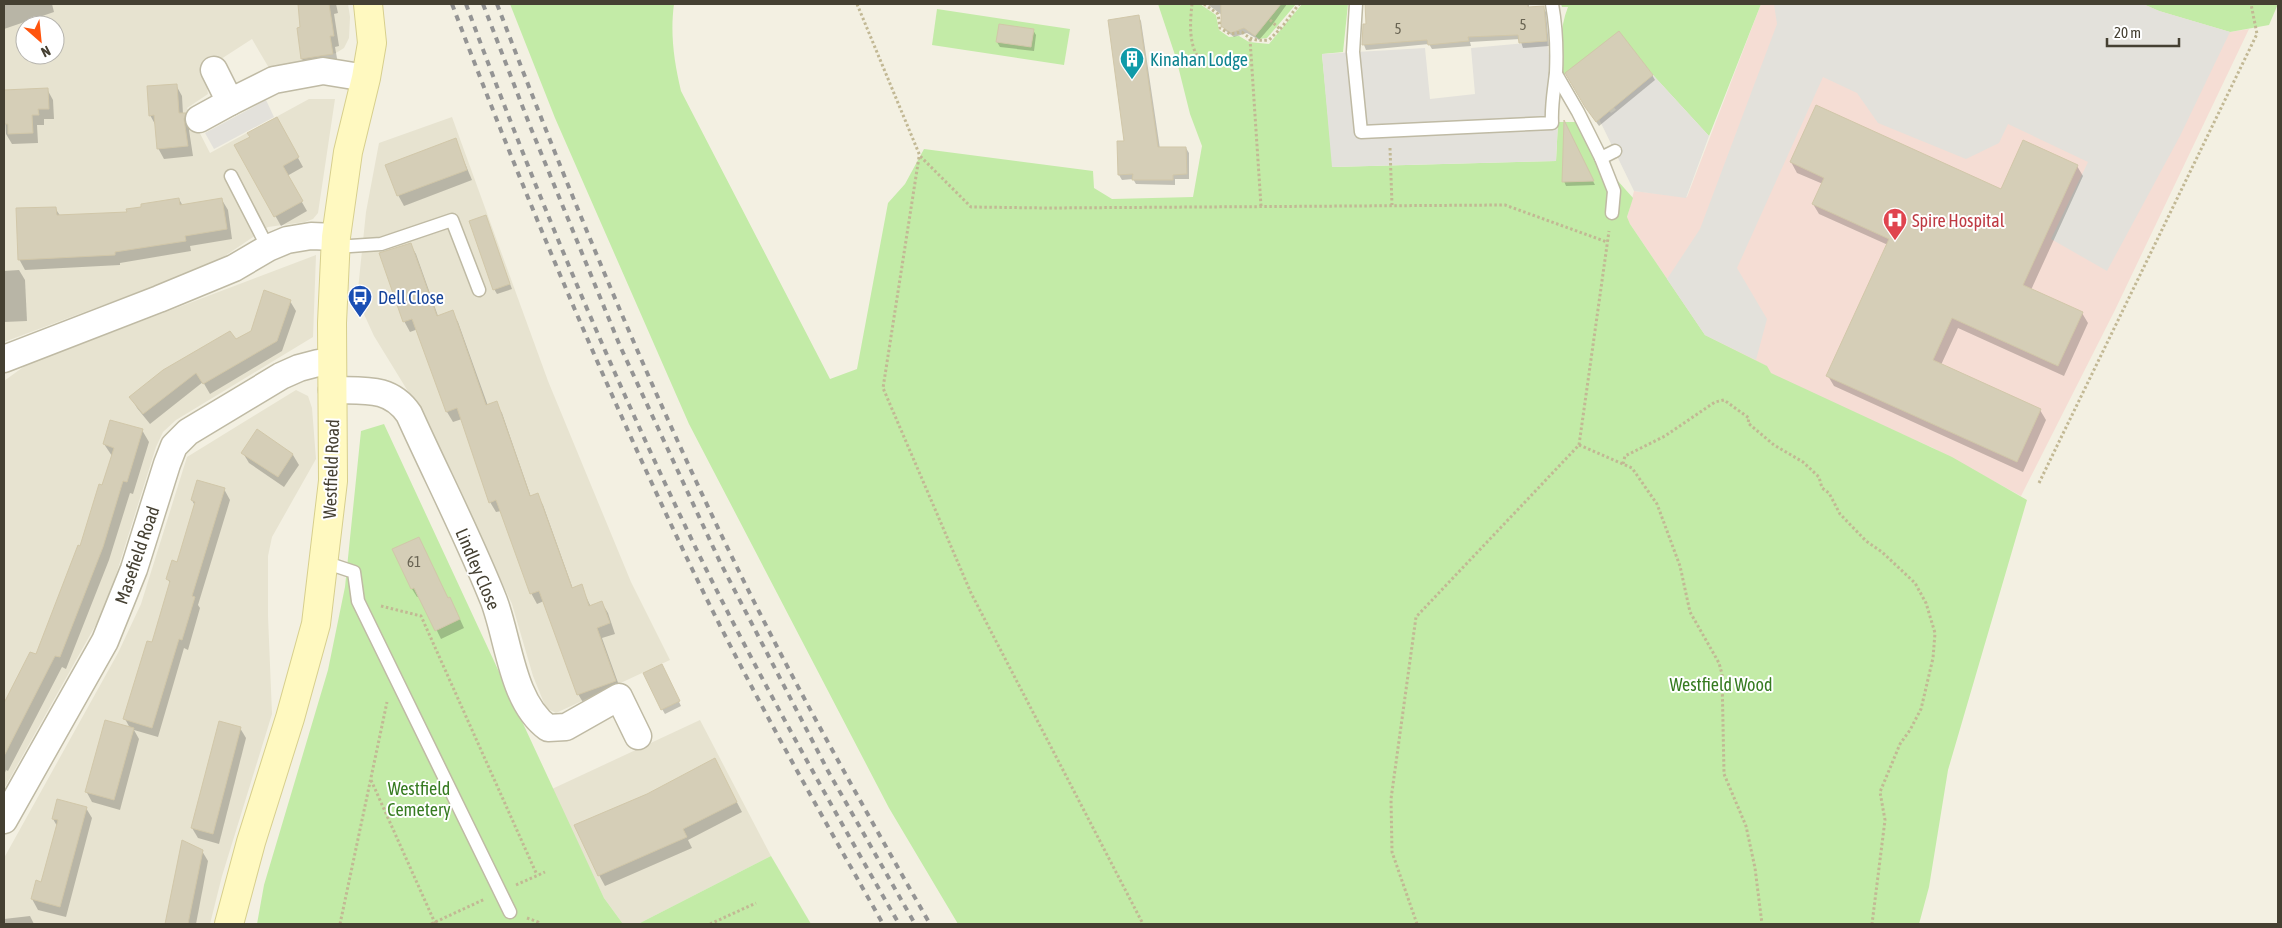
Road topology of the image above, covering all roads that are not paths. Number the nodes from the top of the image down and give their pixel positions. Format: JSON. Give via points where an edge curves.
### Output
{"nodes":[{"id":1,"x":368,"y":4,"type":"edge"},
{"id":2,"x":1356,"y":4,"type":"edge"},
{"id":3,"x":1552,"y":4,"type":"edge"},
{"id":4,"x":214,"y":70,"type":"dead end"},
{"id":5,"x":1556,"y":74,"type":"junction"},
{"id":6,"x":366,"y":78,"type":"junction"},
{"id":7,"x":230,"y":102,"type":"junction"},
{"id":8,"x":199,"y":119,"type":"dead end"},
{"id":9,"x":1615,"y":150,"type":"dead end"},
{"id":10,"x":1601,"y":158,"type":"junction"},
{"id":11,"x":231,"y":176,"type":"dead end"},
{"id":12,"x":1612,"y":213,"type":"road end"},
{"id":13,"x":335,"y":242,"type":"junction"},
{"id":14,"x":268,"y":248,"type":"junction"},
{"id":15,"x":479,"y":290,"type":"dead end"},
{"id":16,"x":4,"y":359,"type":"edge"},
{"id":17,"x":332,"y":363,"type":"junction"},
{"id":18,"x":332,"y":390,"type":"junction"},
{"id":19,"x":324,"y":562,"type":"junction"},
{"id":20,"x":638,"y":736,"type":"dead end"},
{"id":21,"x":4,"y":820,"type":"edge"},
{"id":22,"x":510,"y":912,"type":"dead end"},
{"id":23,"x":229,"y":924,"type":"edge"}],
"edges":[{"from":1,"to":6,"type":"street","name":"Westfield Road","via":[[372,43]]},
{"from":2,"to":5,"type":"lane","via":[[1353,52],[1361,132],[1552,123],[1551,104]]},
{"from":3,"to":5,"type":"lane"},
{"from":4,"to":7,"type":"street"},
{"from":5,"to":10,"type":"lane"},
{"from":6,"to":7,"type":"street","via":[[323,72],[290,77],[274,80]]},
{"from":6,"to":13,"type":"street","name":"Westfield Road","via":[[348,152]]},
{"from":7,"to":8,"type":"street"},
{"from":9,"to":10,"type":"lane"},
{"from":10,"to":12,"type":"lane","via":[[1614,191]]},
{"from":11,"to":14,"type":"lane"},
{"from":13,"to":14,"type":"street","via":[[311,236],[287,240]]},
{"from":13,"to":15,"type":"lane","via":[[381,244],[452,220]]},
{"from":13,"to":17,"type":"street","name":"Westfield Road"},
{"from":14,"to":16,"type":"street","via":[[234,268]]},
{"from":17,"to":18,"type":"street","name":"Westfield Road"},
{"from":17,"to":21,"type":"street","name":"Masefield Road","via":[[318,362],[281,376],[188,432],[174,446],[134,569],[105,641]]},
{"from":18,"to":19,"type":"street","name":"Westfield Road","via":[[333,482]]},
{"from":18,"to":20,"type":"street","name":"Lindley Close","via":[[380,392],[401,402],[409,414],[494,602],[515,674],[531,712],[548,728],[566,727],[619,697]]},
{"from":19,"to":22,"type":"lane","via":[[354,572],[358,600]]},
{"from":19,"to":23,"type":"street","name":"Westfield Road","via":[[316,624]]}]}
